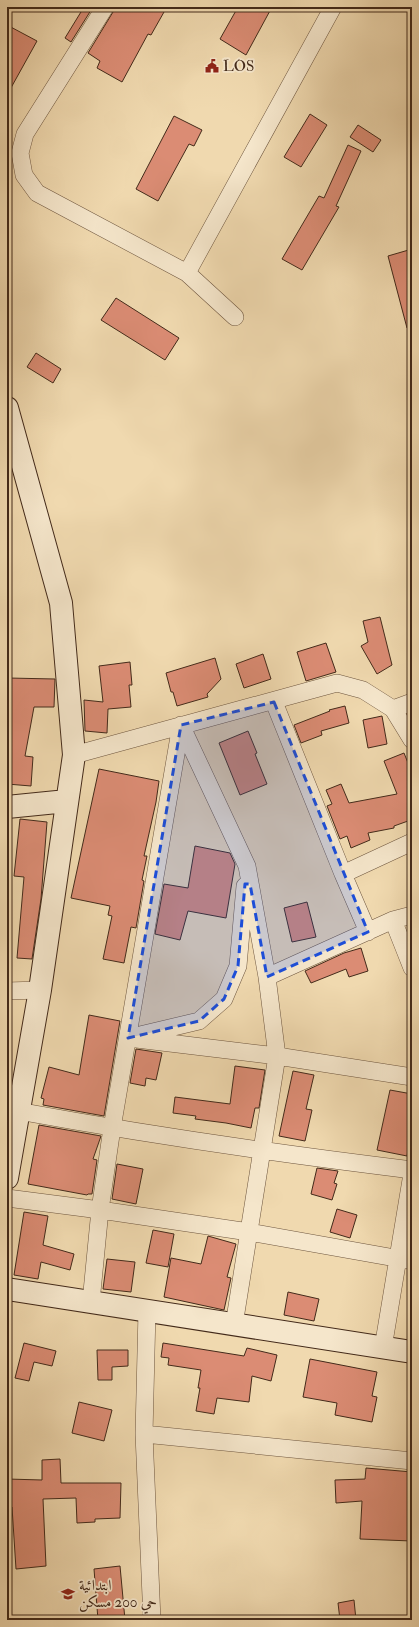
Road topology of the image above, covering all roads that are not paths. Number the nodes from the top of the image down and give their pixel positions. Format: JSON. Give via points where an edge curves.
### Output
{"nodes":[{"id":1,"x":105,"y":7,"type":"edge"},
{"id":2,"x":333,"y":7,"type":"edge"},
{"id":3,"x":188,"y":273,"type":"junction"},
{"id":4,"x":235,"y":317,"type":"dead end"},
{"id":5,"x":7,"y":408,"type":"edge"},
{"id":6,"x":274,"y":702,"type":"junction"},
{"id":7,"x":412,"y":702,"type":"edge"},
{"id":8,"x":393,"y":709,"type":"junction"},
{"id":9,"x":181,"y":725,"type":"junction"},
{"id":10,"x":412,"y":740,"type":"edge"},
{"id":11,"x":74,"y":756,"type":"junction"},
{"id":12,"x":67,"y":801,"type":"junction"},
{"id":13,"x":7,"y":807,"type":"edge"},
{"id":14,"x":412,"y":842,"type":"edge"},
{"id":15,"x":247,"y":866,"type":"junction"},
{"id":16,"x":343,"y":874,"type":"junction"},
{"id":17,"x":412,"y":915,"type":"edge"},
{"id":18,"x":393,"y":920,"type":"junction"},
{"id":19,"x":368,"y":932,"type":"junction"},
{"id":20,"x":412,"y":968,"type":"edge"},
{"id":21,"x":267,"y":977,"type":"junction"},
{"id":22,"x":40,"y":990,"type":"junction"},
{"id":23,"x":7,"y":991,"type":"edge"},
{"id":24,"x":128,"y":1038,"type":"junction"},
{"id":25,"x":277,"y":1056,"type":"junction"},
{"id":26,"x":412,"y":1077,"type":"edge"},
{"id":27,"x":18,"y":1111,"type":"junction"},
{"id":28,"x":112,"y":1128,"type":"junction"},
{"id":29,"x":262,"y":1151,"type":"junction"},
{"id":30,"x":412,"y":1170,"type":"edge"},
{"id":31,"x":8,"y":1171,"type":"edge"},
{"id":32,"x":412,"y":1174,"type":"edge"},
{"id":33,"x":7,"y":1198,"type":"edge"},
{"id":34,"x":100,"y":1210,"type":"junction"},
{"id":35,"x":249,"y":1232,"type":"junction"},
{"id":36,"x":405,"y":1260,"type":"edge"},
{"id":37,"x":7,"y":1289,"type":"edge"},
{"id":38,"x":91,"y":1302,"type":"junction"},
{"id":39,"x":147,"y":1311,"type":"junction"},
{"id":40,"x":234,"y":1325,"type":"junction"},
{"id":41,"x":383,"y":1348,"type":"junction"},
{"id":42,"x":412,"y":1352,"type":"edge"},
{"id":43,"x":144,"y":1434,"type":"junction"},
{"id":44,"x":412,"y":1460,"type":"edge"},
{"id":45,"x":152,"y":1620,"type":"edge"}],
"edges":[{"from":1,"to":3,"type":"street","via":[[25,134],[20,153],[24,175],[37,192]]},
{"from":2,"to":3,"type":"street"},
{"from":3,"to":4,"type":"street"},
{"from":5,"to":11,"type":"street","via":[[61,603]]},
{"from":6,"to":8,"type":"street","via":[[337,683],[363,690]]},
{"from":6,"to":9,"type":"street"},
{"from":6,"to":16,"type":"street"},
{"from":7,"to":8,"type":"street"},
{"from":8,"to":10,"type":"street"},
{"from":9,"to":11,"type":"street"},
{"from":9,"to":15,"type":"street"},
{"from":9,"to":24,"type":"street"},
{"from":11,"to":12,"type":"street"},
{"from":12,"to":13,"type":"street"},
{"from":12,"to":22,"type":"street"},
{"from":14,"to":16,"type":"street"},
{"from":15,"to":21,"type":"street"},
{"from":15,"to":24,"type":"street","via":[[238,966],[224,999],[199,1021]]},
{"from":16,"to":19,"type":"street"},
{"from":17,"to":18,"type":"street"},
{"from":18,"to":19,"type":"street"},
{"from":18,"to":20,"type":"street"},
{"from":19,"to":21,"type":"street"},
{"from":21,"to":25,"type":"street"},
{"from":22,"to":23,"type":"street"},
{"from":22,"to":27,"type":"street"},
{"from":24,"to":25,"type":"street"},
{"from":24,"to":28,"type":"street"},
{"from":25,"to":26,"type":"street"},
{"from":25,"to":29,"type":"street"},
{"from":27,"to":28,"type":"street"},
{"from":27,"to":31,"type":"street"},
{"from":28,"to":29,"type":"street"},
{"from":28,"to":34,"type":"street"},
{"from":29,"to":30,"type":"street"},
{"from":29,"to":35,"type":"street"},
{"from":32,"to":36,"type":"street"},
{"from":33,"to":34,"type":"street"},
{"from":34,"to":35,"type":"street"},
{"from":34,"to":38,"type":"street"},
{"from":35,"to":36,"type":"street"},
{"from":35,"to":40,"type":"street"},
{"from":36,"to":41,"type":"street"},
{"from":37,"to":38,"type":"street"},
{"from":38,"to":39,"type":"street"},
{"from":39,"to":40,"type":"street"},
{"from":39,"to":43,"type":"street"},
{"from":40,"to":41,"type":"street"},
{"from":41,"to":42,"type":"street"},
{"from":43,"to":44,"type":"street"},
{"from":43,"to":45,"type":"street"}]}
